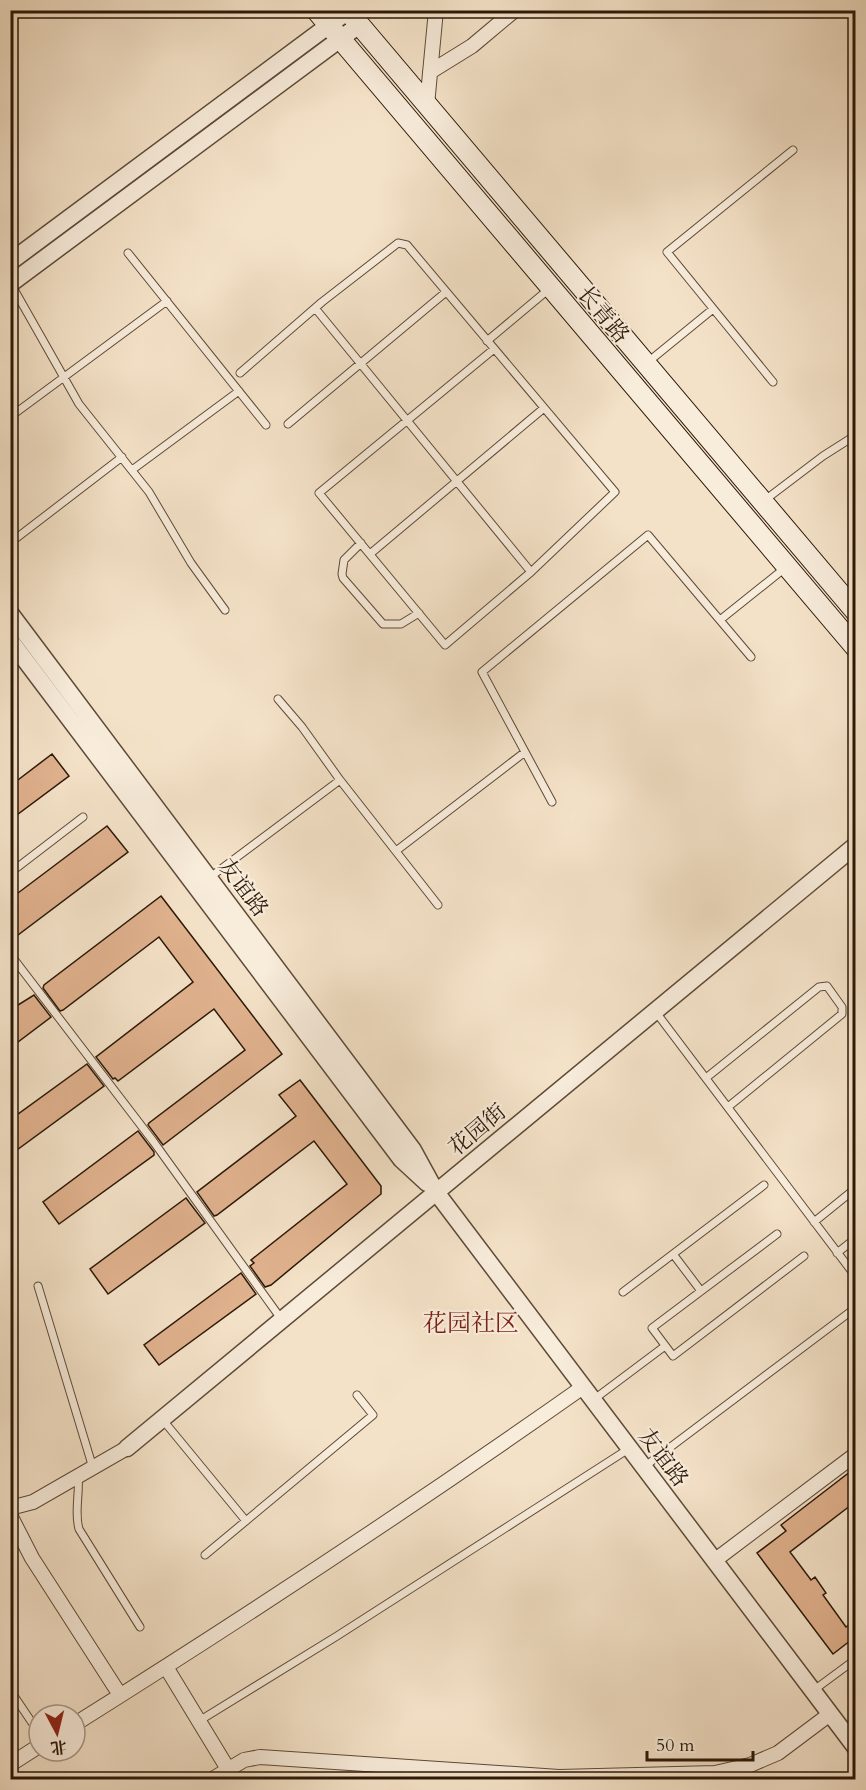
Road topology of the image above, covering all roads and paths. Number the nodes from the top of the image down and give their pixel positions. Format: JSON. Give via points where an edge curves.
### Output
{"nodes":[{"id":1,"x":436,"y":10,"type":"edge"},
{"id":2,"x":515,"y":10,"type":"edge"},
{"id":3,"x":351,"y":16,"type":"edge"},
{"id":4,"x":328,"y":25,"type":"edge"},
{"id":5,"x":430,"y":72,"type":"junction"},
{"id":6,"x":427,"y":105,"type":"junction"},
{"id":7,"x":793,"y":150,"type":"dead end"},
{"id":8,"x":128,"y":254,"type":"dead end"},
{"id":9,"x":10,"y":262,"type":"edge"},
{"id":10,"x":11,"y":284,"type":"edge"},
{"id":11,"x":551,"y":288,"type":"junction"},
{"id":12,"x":446,"y":292,"type":"junction"},
{"id":13,"x":167,"y":301,"type":"junction"},
{"id":14,"x":315,"y":308,"type":"junction"},
{"id":15,"x":713,"y":309,"type":"junction"},
{"id":16,"x":487,"y":341,"type":"junction"},
{"id":17,"x":494,"y":349,"type":"junction"},
{"id":18,"x":360,"y":364,"type":"junction"},
{"id":19,"x":646,"y":364,"type":"junction"},
{"id":20,"x":240,"y":373,"type":"dead end"},
{"id":21,"x":64,"y":378,"type":"junction"},
{"id":22,"x":773,"y":382,"type":"dead end"},
{"id":23,"x":239,"y":392,"type":"junction"},
{"id":24,"x":544,"y":408,"type":"junction"},
{"id":25,"x":10,"y":417,"type":"edge"},
{"id":26,"x":407,"y":421,"type":"junction"},
{"id":27,"x":288,"y":423,"type":"dead end"},
{"id":28,"x":266,"y":425,"type":"dead end"},
{"id":29,"x":855,"y":435,"type":"edge"},
{"id":30,"x":122,"y":457,"type":"junction"},
{"id":31,"x":132,"y":470,"type":"junction"},
{"id":32,"x":457,"y":482,"type":"junction"},
{"id":33,"x":763,"y":502,"type":"junction"},
{"id":34,"x":10,"y":543,"type":"edge"},
{"id":35,"x":361,"y":543,"type":"junction"},
{"id":36,"x":370,"y":554,"type":"junction"},
{"id":37,"x":787,"y":567,"type":"junction"},
{"id":38,"x":531,"y":572,"type":"junction"},
{"id":39,"x":225,"y":610,"type":"dead end"},
{"id":40,"x":855,"y":612,"type":"edge"},
{"id":41,"x":10,"y":613,"type":"edge"},
{"id":42,"x":419,"y":613,"type":"junction"},
{"id":43,"x":720,"y":620,"type":"junction"},
{"id":44,"x":10,"y":640,"type":"edge"},
{"id":45,"x":855,"y":648,"type":"edge"},
{"id":46,"x":751,"y":657,"type":"dead end"},
{"id":47,"x":278,"y":699,"type":"dead end"},
{"id":48,"x":525,"y":752,"type":"junction"},
{"id":49,"x":340,"y":780,"type":"junction"},
{"id":50,"x":552,"y":802,"type":"dead end"},
{"id":51,"x":83,"y":817,"type":"dead end"},
{"id":52,"x":855,"y":845,"type":"edge"},
{"id":53,"x":396,"y":851,"type":"junction"},
{"id":54,"x":10,"y":873,"type":"edge"},
{"id":55,"x":209,"y":878,"type":"junction"},
{"id":56,"x":438,"y":905,"type":"dead end"},
{"id":57,"x":10,"y":954,"type":"edge"},
{"id":58,"x":655,"y":1011,"type":"junction"},
{"id":59,"x":706,"y":1078,"type":"junction"},
{"id":60,"x":728,"y":1107,"type":"junction"},
{"id":61,"x":764,"y":1185,"type":"dead end"},
{"id":62,"x":855,"y":1188,"type":"edge"},
{"id":63,"x":436,"y":1192,"type":"junction"},
{"id":64,"x":814,"y":1222,"type":"junction"},
{"id":65,"x":777,"y":1234,"type":"dead end"},
{"id":66,"x":855,"y":1238,"type":"edge"},
{"id":67,"x":837,"y":1253,"type":"junction"},
{"id":68,"x":673,"y":1254,"type":"junction"},
{"id":69,"x":804,"y":1256,"type":"dead end"},
{"id":70,"x":855,"y":1277,"type":"edge"},
{"id":71,"x":38,"y":1286,"type":"dead end"},
{"id":72,"x":701,"y":1291,"type":"junction"},
{"id":73,"x":623,"y":1292,"type":"dead end"},
{"id":74,"x":849,"y":1312,"type":"dead end"},
{"id":75,"x":282,"y":1320,"type":"junction"},
{"id":76,"x":666,"y":1346,"type":"junction"},
{"id":77,"x":588,"y":1394,"type":"junction"},
{"id":78,"x":357,"y":1395,"type":"dead end"},
{"id":79,"x":162,"y":1419,"type":"junction"},
{"id":80,"x":127,"y":1448,"type":"joint"},
{"id":81,"x":630,"y":1448,"type":"junction"},
{"id":82,"x":855,"y":1454,"type":"edge"},
{"id":83,"x":93,"y":1467,"type":"junction"},
{"id":84,"x":644,"y":1467,"type":"junction"},
{"id":85,"x":78,"y":1476,"type":"junction"},
{"id":86,"x":10,"y":1508,"type":"edge"},
{"id":87,"x":10,"y":1515,"type":"edge"},
{"id":88,"x":246,"y":1521,"type":"junction"},
{"id":89,"x":205,"y":1555,"type":"dead end"},
{"id":90,"x":714,"y":1561,"type":"junction"},
{"id":91,"x":140,"y":1627,"type":"dead end"},
{"id":92,"x":855,"y":1659,"type":"edge"},
{"id":93,"x":166,"y":1667,"type":"junction"},
{"id":94,"x":10,"y":1689,"type":"edge"},
{"id":95,"x":813,"y":1691,"type":"junction"},
{"id":96,"x":120,"y":1695,"type":"junction"},
{"id":97,"x":830,"y":1714,"type":"junction"},
{"id":98,"x":27,"y":1715,"type":"edge"},
{"id":99,"x":87,"y":1716,"type":"edge"},
{"id":100,"x":199,"y":1721,"type":"junction"},
{"id":101,"x":855,"y":1748,"type":"edge"},
{"id":102,"x":27,"y":1754,"type":"edge"},
{"id":103,"x":14,"y":1762,"type":"dead end"},
{"id":104,"x":228,"y":1769,"type":"junction"},
{"id":105,"x":433,"y":1774,"type":"edge"},
{"id":106,"x":212,"y":1779,"type":"edge"}],
"edges":[{"from":1,"to":5,"type":"street"},
{"from":2,"to":5,"type":"street","via":[[472,46]]},
{"from":3,"to":4,"type":"street"},
{"from":3,"to":6,"type":"main road","name":"长青路"},
{"from":4,"to":9,"type":"street"},
{"from":4,"to":10,"type":"street"},
{"from":4,"to":11,"type":"main road","name":"长青路"},
{"from":5,"to":6,"type":"street"},
{"from":6,"to":19,"type":"main road","name":"长青路"},
{"from":7,"to":15,"type":"lane","via":[[667,252]]},
{"from":8,"to":13,"type":"lane"},
{"from":10,"to":21,"type":"lane"},
{"from":11,"to":16,"type":"lane"},
{"from":11,"to":37,"type":"main road","name":"长青路"},
{"from":12,"to":14,"type":"lane","via":[[407,245],[398,243]]},
{"from":12,"to":16,"type":"lane"},
{"from":12,"to":18,"type":"lane"},
{"from":13,"to":21,"type":"lane"},
{"from":13,"to":23,"type":"lane"},
{"from":14,"to":18,"type":"lane"},
{"from":14,"to":20,"type":"lane"},
{"from":15,"to":19,"type":"lane"},
{"from":15,"to":22,"type":"lane"},
{"from":16,"to":17,"type":"lane"},
{"from":17,"to":24,"type":"lane"},
{"from":17,"to":26,"type":"lane"},
{"from":18,"to":26,"type":"lane"},
{"from":18,"to":27,"type":"lane"},
{"from":19,"to":33,"type":"main road","name":"长青路"},
{"from":21,"to":25,"type":"lane"},
{"from":21,"to":30,"type":"lane","via":[[79,404]]},
{"from":23,"to":28,"type":"lane"},
{"from":23,"to":31,"type":"lane"},
{"from":24,"to":32,"type":"lane"},
{"from":24,"to":38,"type":"lane","via":[[615,492]]},
{"from":26,"to":32,"type":"lane"},
{"from":26,"to":35,"type":"lane","via":[[320,493]]},
{"from":29,"to":33,"type":"lane"},
{"from":30,"to":31,"type":"lane"},
{"from":30,"to":34,"type":"lane"},
{"from":31,"to":39,"type":"lane"},
{"from":32,"to":36,"type":"lane"},
{"from":32,"to":38,"type":"lane"},
{"from":33,"to":40,"type":"main road","name":"长青路"},
{"from":35,"to":36,"type":"lane"},
{"from":35,"to":42,"type":"lane","via":[[344,560],[343,578],[383,624],[401,624]]},
{"from":36,"to":42,"type":"lane"},
{"from":37,"to":43,"type":"lane"},
{"from":37,"to":45,"type":"main road","name":"长青路"},
{"from":38,"to":42,"type":"lane","via":[[445,645]]},
{"from":41,"to":55,"type":"street","name":"友谊路"},
{"from":43,"to":46,"type":"lane"},
{"from":43,"to":48,"type":"lane","via":[[648,535],[482,672]]},
{"from":44,"to":63,"type":"street","name":"友谊路","via":[[401,1159]]},
{"from":47,"to":49,"type":"lane"},
{"from":48,"to":50,"type":"lane"},
{"from":48,"to":53,"type":"lane"},
{"from":49,"to":53,"type":"lane"},
{"from":49,"to":55,"type":"lane"},
{"from":51,"to":54,"type":"lane"},
{"from":52,"to":58,"type":"street","name":"花园街"},
{"from":53,"to":56,"type":"lane"},
{"from":55,"to":63,"type":"street","name":"友谊路","via":[[414,1150]]},
{"from":57,"to":75,"type":"lane","via":[[153,1141]]},
{"from":58,"to":59,"type":"lane"},
{"from":58,"to":63,"type":"street","name":"花园街"},
{"from":59,"to":60,"type":"lane"},
{"from":59,"to":60,"type":"lane","via":[[819,987],[827,986],[842,1007],[842,1014]]},
{"from":60,"to":64,"type":"lane"},
{"from":61,"to":68,"type":"lane"},
{"from":62,"to":64,"type":"lane"},
{"from":63,"to":75,"type":"street","name":"花园街"},
{"from":63,"to":77,"type":"street","name":"友谊路"},
{"from":64,"to":67,"type":"lane"},
{"from":65,"to":72,"type":"lane"},
{"from":66,"to":67,"type":"lane"},
{"from":67,"to":70,"type":"lane"},
{"from":68,"to":72,"type":"lane"},
{"from":68,"to":73,"type":"lane"},
{"from":69,"to":76,"type":"lane","via":[[673,1356]]},
{"from":71,"to":83,"type":"lane"},
{"from":72,"to":76,"type":"lane","via":[[652,1328]]},
{"from":74,"to":84,"type":"lane"},
{"from":75,"to":79,"type":"street","name":"花园街"},
{"from":76,"to":77,"type":"lane"},
{"from":77,"to":81,"type":"street","name":"友谊路"},
{"from":77,"to":93,"type":"street","via":[[490,1453]]},
{"from":78,"to":88,"type":"lane","via":[[373,1415]]},
{"from":79,"to":80,"type":"street","name":"花园街"},
{"from":79,"to":88,"type":"lane"},
{"from":80,"to":83,"type":"street"},
{"from":81,"to":84,"type":"street","name":"友谊路"},
{"from":81,"to":100,"type":"lane"},
{"from":82,"to":90,"type":"street"},
{"from":83,"to":85,"type":"street"},
{"from":84,"to":90,"type":"street","name":"友谊路"},
{"from":85,"to":86,"type":"street","via":[[33,1502]]},
{"from":85,"to":91,"type":"lane","via":[[79,1528]]},
{"from":87,"to":96,"type":"street","via":[[32,1558]]},
{"from":88,"to":89,"type":"lane"},
{"from":90,"to":95,"type":"street","name":"友谊路"},
{"from":92,"to":95,"type":"lane"},
{"from":93,"to":96,"type":"street"},
{"from":93,"to":100,"type":"street"},
{"from":94,"to":98,"type":"lane"},
{"from":95,"to":97,"type":"street","name":"友谊路"},
{"from":96,"to":99,"type":"street"},
{"from":97,"to":101,"type":"street","name":"友谊路"},
{"from":97,"to":105,"type":"street","via":[[778,1753],[715,1773],[559,1777]]},
{"from":100,"to":104,"type":"street"},
{"from":102,"to":103,"type":"street"},
{"from":104,"to":105,"type":"street","via":[[260,1757]]},
{"from":104,"to":106,"type":"street"}]}
